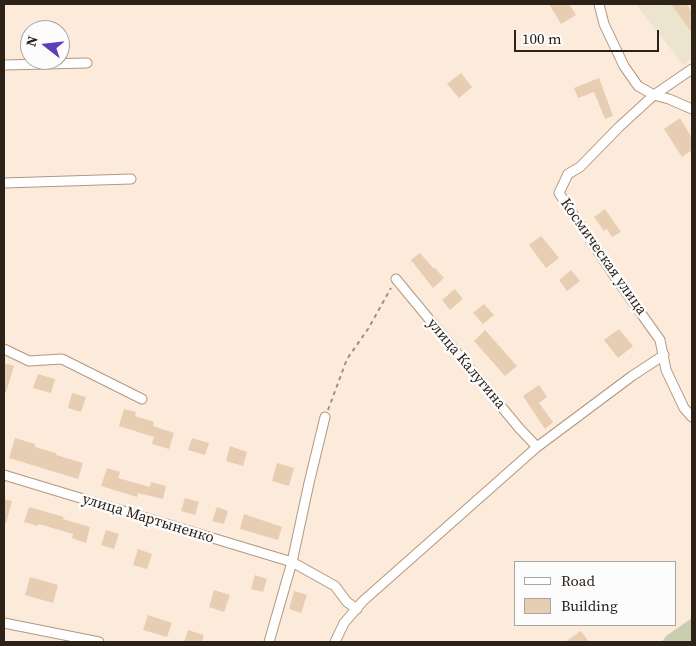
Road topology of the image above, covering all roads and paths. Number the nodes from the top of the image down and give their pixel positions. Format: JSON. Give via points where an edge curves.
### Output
{"nodes":[{"id":1,"x":599,"y":4,"type":"edge"},
{"id":2,"x":88,"y":63,"type":"dead end"},
{"id":3,"x":4,"y":65,"type":"edge"},
{"id":4,"x":692,"y":68,"type":"edge"},
{"id":5,"x":654,"y":95,"type":"junction"},
{"id":6,"x":692,"y":109,"type":"edge"},
{"id":7,"x":131,"y":179,"type":"dead end"},
{"id":8,"x":4,"y":183,"type":"edge"},
{"id":9,"x":396,"y":279,"type":"joint"},
{"id":10,"x":4,"y":349,"type":"edge"},
{"id":11,"x":664,"y":355,"type":"junction"},
{"id":12,"x":142,"y":399,"type":"dead end"},
{"id":13,"x":325,"y":417,"type":"joint"},
{"id":14,"x":692,"y":418,"type":"edge"},
{"id":15,"x":537,"y":447,"type":"junction"},
{"id":16,"x":4,"y":475,"type":"edge"},
{"id":17,"x":292,"y":562,"type":"junction"},
{"id":18,"x":357,"y":609,"type":"junction"},
{"id":19,"x":4,"y":623,"type":"edge"},
{"id":20,"x":99,"y":642,"type":"edge"},
{"id":21,"x":269,"y":642,"type":"edge"},
{"id":22,"x":335,"y":642,"type":"edge"}],
"edges":[{"from":1,"to":5,"type":"street","via":[[604,24],[624,66],[638,86]]},
{"from":2,"to":3,"type":"street"},
{"from":4,"to":5,"type":"street"},
{"from":5,"to":6,"type":"street"},
{"from":5,"to":11,"type":"street","name":"Космическая улица","via":[[580,167],[568,174],[559,194],[660,340]]},
{"from":7,"to":8,"type":"street"},
{"from":9,"to":13,"type":"path","via":[[347,359]]},
{"from":9,"to":15,"type":"street","name":"улица Калугина"},
{"from":10,"to":12,"type":"street","via":[[29,361],[62,359]]},
{"from":11,"to":14,"type":"street","name":"Космическая улица","via":[[666,370]]},
{"from":11,"to":15,"type":"street"},
{"from":13,"to":17,"type":"street"},
{"from":15,"to":18,"type":"street"},
{"from":16,"to":17,"type":"street","name":"улица Мартыненко"},
{"from":17,"to":18,"type":"street","name":"улица Мартыненко","via":[[335,586]]},
{"from":17,"to":21,"type":"street"},
{"from":18,"to":22,"type":"street","via":[[344,623]]},
{"from":19,"to":20,"type":"street"}]}
